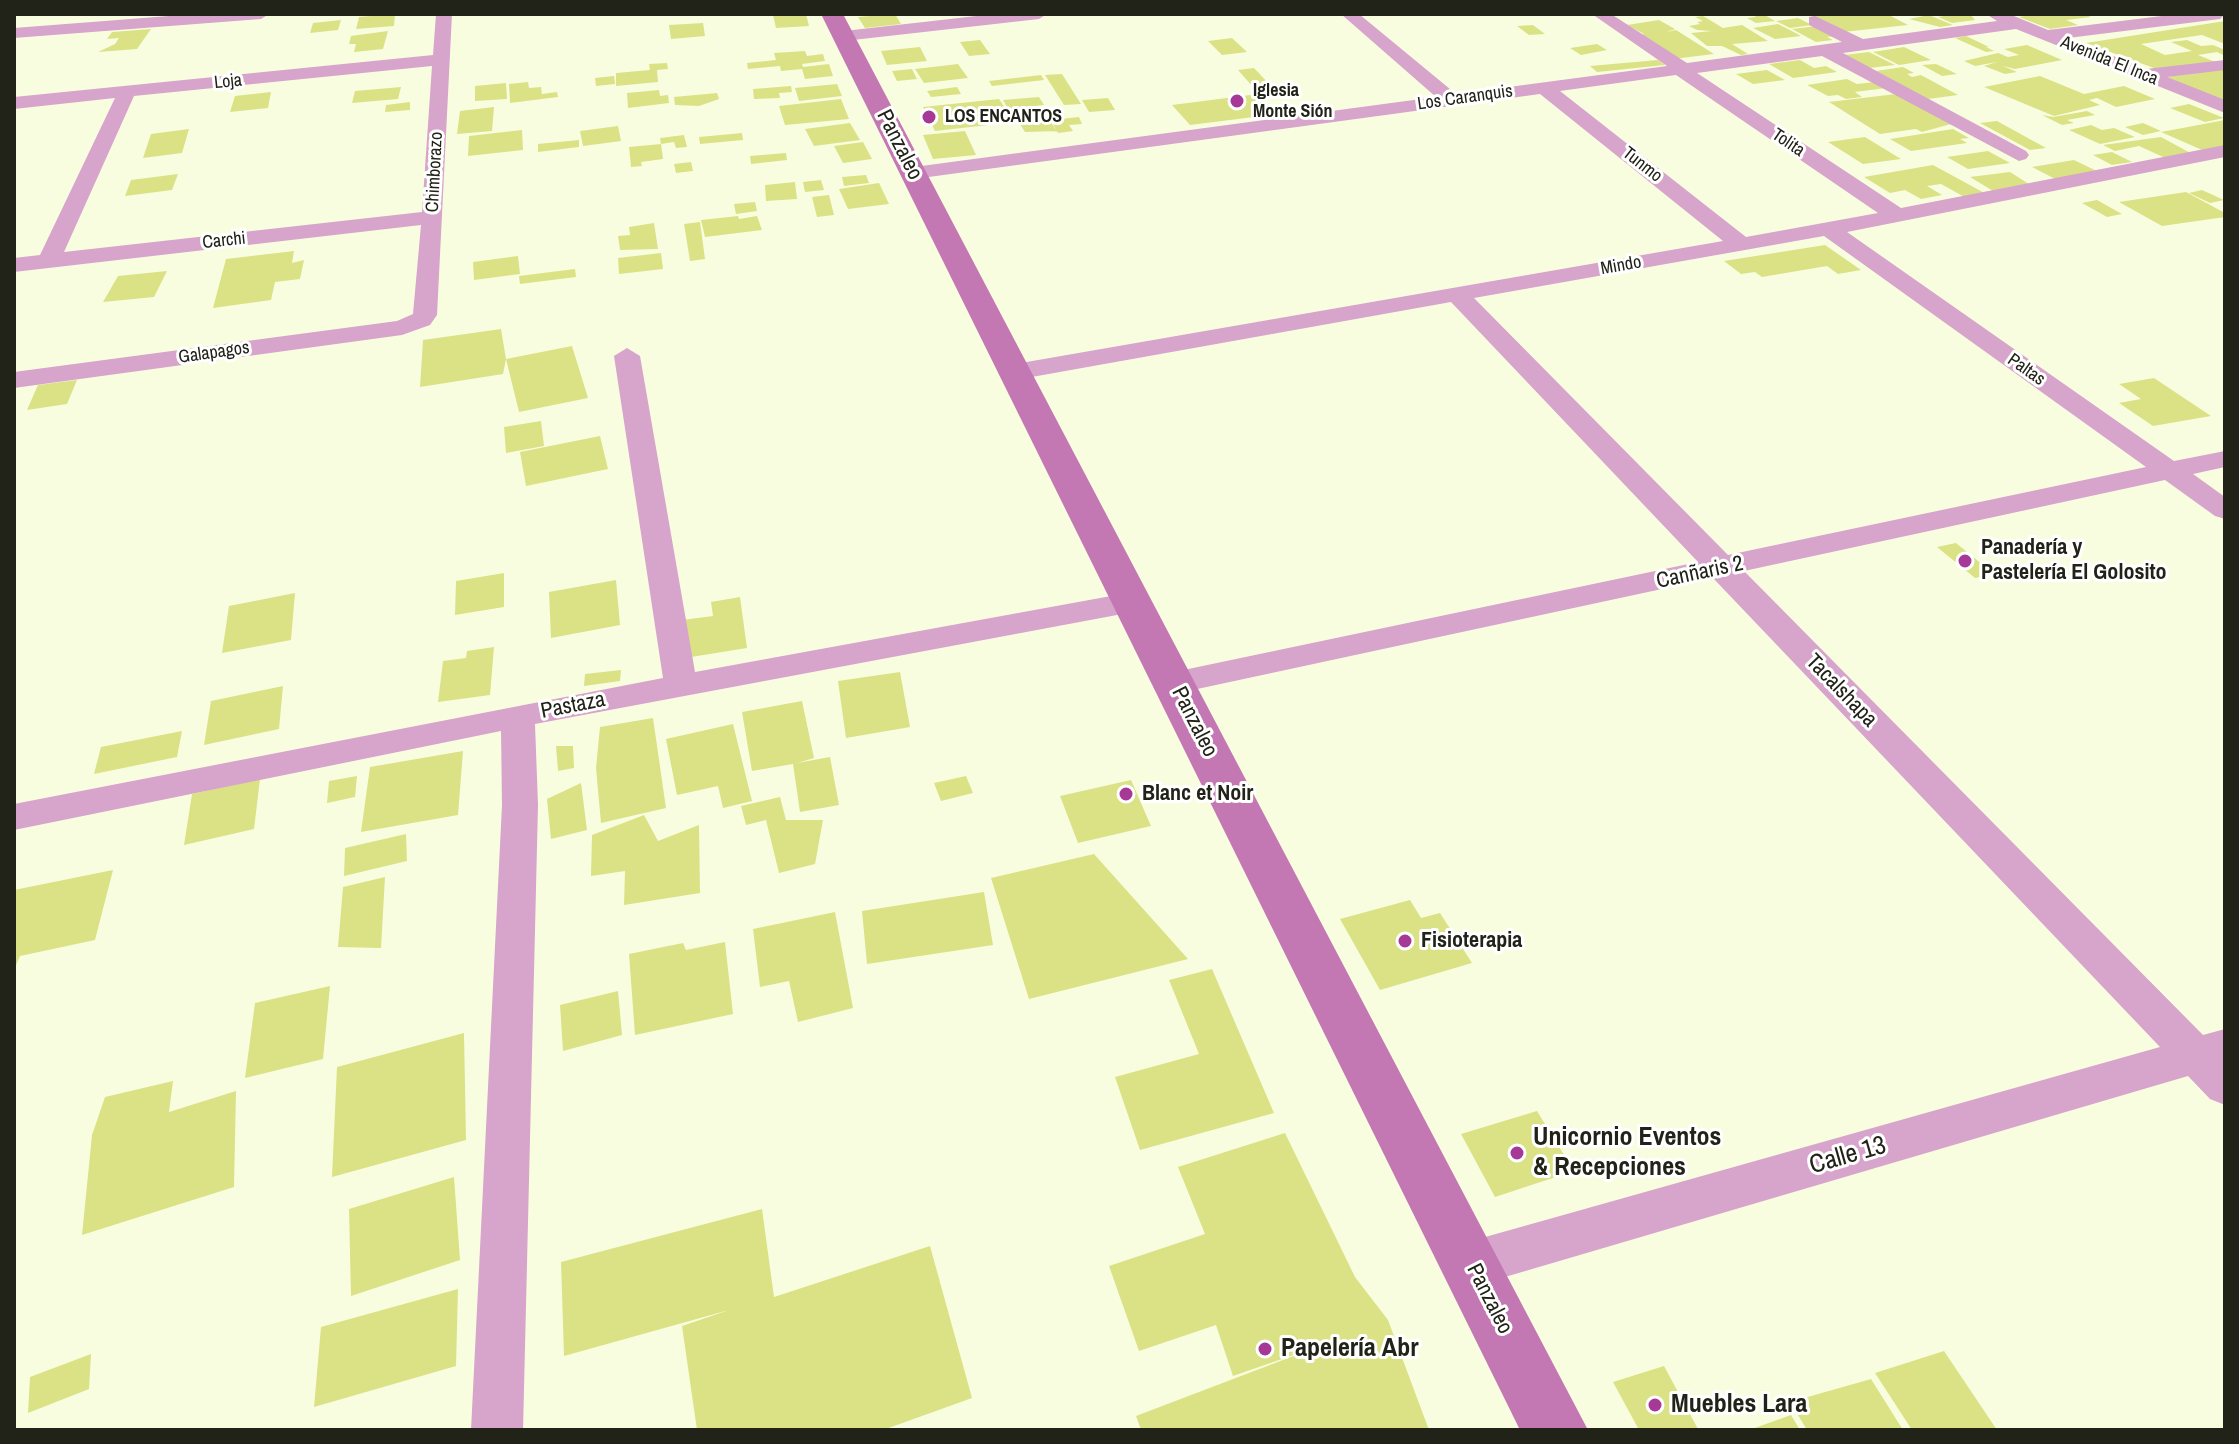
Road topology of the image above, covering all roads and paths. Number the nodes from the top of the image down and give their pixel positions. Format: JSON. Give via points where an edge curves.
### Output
{"nodes":[{"id":1,"x":261,"y":14,"type":"edge"},
{"id":2,"x":444,"y":14,"type":"edge"},
{"id":3,"x":1039,"y":14,"type":"edge"},
{"id":4,"x":1349,"y":14,"type":"edge"},
{"id":5,"x":1600,"y":14,"type":"edge"},
{"id":6,"x":1994,"y":14,"type":"edge"},
{"id":7,"x":2220,"y":14,"type":"edge"},
{"id":8,"x":1815,"y":21,"type":"dead end"},
{"id":9,"x":2016,"y":24,"type":"junction"},
{"id":10,"x":838,"y":25,"type":"edge"},
{"id":11,"x":14,"y":33,"type":"edge"},
{"id":12,"x":2045,"y":35,"type":"junction"},
{"id":13,"x":1860,"y":45,"type":"junction"},
{"id":14,"x":1825,"y":50,"type":"junction"},
{"id":15,"x":441,"y":60,"type":"junction"},
{"id":16,"x":2225,"y":65,"type":"edge"},
{"id":17,"x":1681,"y":69,"type":"junction"},
{"id":18,"x":2143,"y":75,"type":"junction"},
{"id":19,"x":1543,"y":87,"type":"junction"},
{"id":20,"x":127,"y":92,"type":"junction"},
{"id":21,"x":1450,"y":99,"type":"junction"},
{"id":22,"x":14,"y":103,"type":"edge"},
{"id":23,"x":2225,"y":107,"type":"edge"},
{"id":24,"x":2225,"y":151,"type":"edge"},
{"id":25,"x":2019,"y":155,"type":"dead end"},
{"id":26,"x":914,"y":173,"type":"junction"},
{"id":27,"x":1898,"y":216,"type":"junction"},
{"id":28,"x":433,"y":217,"type":"junction"},
{"id":29,"x":1828,"y":229,"type":"junction"},
{"id":30,"x":1741,"y":244,"type":"junction"},
{"id":31,"x":49,"y":261,"type":"junction"},
{"id":32,"x":14,"y":265,"type":"edge"},
{"id":33,"x":1457,"y":295,"type":"junction"},
{"id":34,"x":413,"y":324,"type":"joint"},
{"id":35,"x":627,"y":356,"type":"dead end"},
{"id":36,"x":1015,"y":372,"type":"junction"},
{"id":37,"x":14,"y":380,"type":"edge"},
{"id":38,"x":2225,"y":459,"type":"edge"},
{"id":39,"x":2168,"y":472,"type":"junction"},
{"id":40,"x":2225,"y":510,"type":"edge"},
{"id":41,"x":1722,"y":569,"type":"junction"},
{"id":42,"x":1133,"y":602,"type":"junction"},
{"id":43,"x":1174,"y":683,"type":"junction"},
{"id":44,"x":681,"y":686,"type":"junction"},
{"id":45,"x":518,"y":716,"type":"junction"},
{"id":46,"x":14,"y":817,"type":"edge"},
{"id":47,"x":2215,"y":1063,"type":"edge"},
{"id":48,"x":1471,"y":1264,"type":"junction"},
{"id":49,"x":497,"y":1430,"type":"edge"},
{"id":50,"x":1555,"y":1430,"type":"edge"}],
"edges":[{"from":1,"to":11,"type":"street"},
{"from":2,"to":15,"type":"street","name":"Chimborazo"},
{"from":3,"to":10,"type":"street"},
{"from":4,"to":21,"type":"street"},
{"from":5,"to":17,"type":"street","name":"Tolita"},
{"from":6,"to":9,"type":"street","name":"Avenida El Inca"},
{"from":7,"to":12,"type":"street"},
{"from":8,"to":13,"type":"street"},
{"from":9,"to":12,"type":"street","name":"Avenida El Inca"},
{"from":9,"to":13,"type":"street","name":"Los Caranquis"},
{"from":10,"to":26,"type":"street","name":"Panzaleo"},
{"from":12,"to":18,"type":"street","name":"Avenida El Inca"},
{"from":13,"to":14,"type":"street","name":"Los Caranquis"},
{"from":14,"to":17,"type":"street","name":"Los Caranquis"},
{"from":14,"to":25,"type":"street"},
{"from":15,"to":20,"type":"street","name":"Loja"},
{"from":15,"to":28,"type":"street","name":"Chimborazo"},
{"from":16,"to":18,"type":"street"},
{"from":17,"to":19,"type":"street","name":"Los Caranquis"},
{"from":17,"to":27,"type":"street","name":"Tolita"},
{"from":18,"to":23,"type":"street","name":"Avenida El Inca"},
{"from":19,"to":21,"type":"street","name":"Los Caranquis"},
{"from":19,"to":30,"type":"street","name":"Tunmo"},
{"from":20,"to":22,"type":"street","name":"Loja"},
{"from":20,"to":31,"type":"street"},
{"from":21,"to":26,"type":"street","name":"Los Caranquis"},
{"from":24,"to":27,"type":"street","name":"Mindo"},
{"from":26,"to":36,"type":"street","name":"Panzaleo"},
{"from":27,"to":29,"type":"street","name":"Mindo"},
{"from":28,"to":31,"type":"street","name":"Carchi"},
{"from":28,"to":34,"type":"street","name":"Chimborazo","via":[[425,315]]},
{"from":29,"to":30,"type":"street","name":"Mindo"},
{"from":29,"to":39,"type":"street","name":"Paltas"},
{"from":30,"to":33,"type":"street","name":"Mindo"},
{"from":31,"to":32,"type":"street","name":"Carchi"},
{"from":33,"to":36,"type":"street","name":"Mindo"},
{"from":33,"to":41,"type":"street","name":"Tacalshapa"},
{"from":34,"to":37,"type":"street","name":"Galapagos"},
{"from":35,"to":44,"type":"street"},
{"from":36,"to":42,"type":"street","name":"Panzaleo"},
{"from":38,"to":39,"type":"street","name":"Canñaris 2"},
{"from":39,"to":40,"type":"street","name":"Paltas"},
{"from":39,"to":41,"type":"street","name":"Canñaris 2"},
{"from":41,"to":43,"type":"street","name":"Canñaris 2"},
{"from":41,"to":47,"type":"street","name":"Tacalshapa"},
{"from":42,"to":43,"type":"street","name":"Panzaleo"},
{"from":42,"to":44,"type":"street","name":"Pastaza"},
{"from":43,"to":48,"type":"street","name":"Panzaleo"},
{"from":44,"to":45,"type":"street","name":"Pastaza"},
{"from":45,"to":46,"type":"street","name":"Pastaza"},
{"from":45,"to":49,"type":"street","via":[[520,805]]},
{"from":47,"to":48,"type":"street","name":"Calle 13"},
{"from":48,"to":50,"type":"street","name":"Panzaleo"}]}
